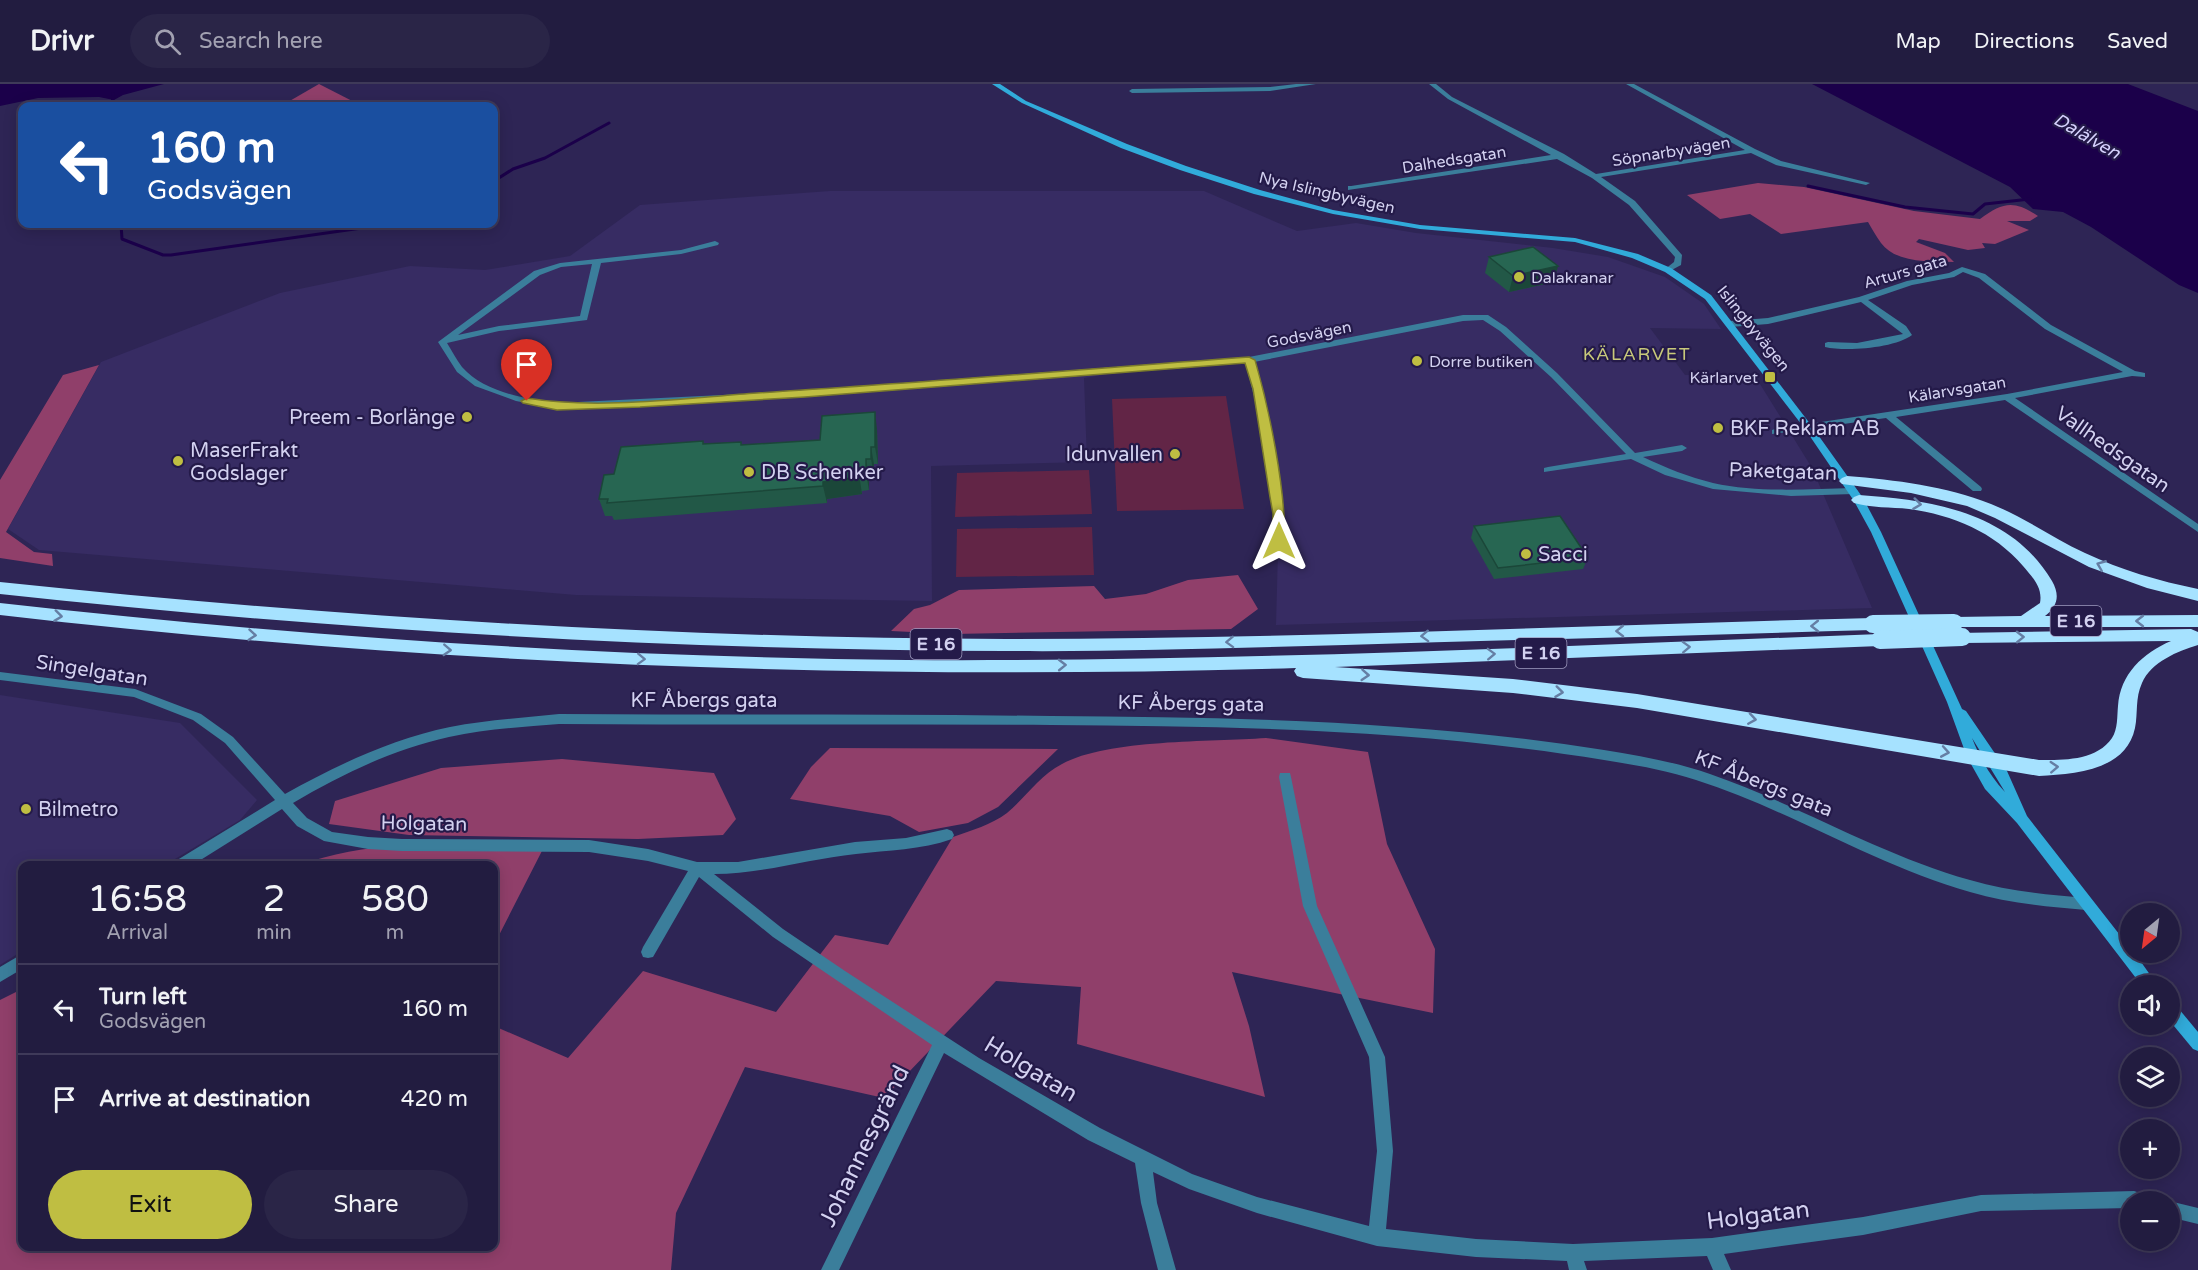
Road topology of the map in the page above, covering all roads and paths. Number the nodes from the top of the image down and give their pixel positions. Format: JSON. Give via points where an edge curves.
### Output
{"nodes":[{"id":1,"x":995,"y":84,"type":"edge"},
{"id":2,"x":1313,"y":84,"type":"edge"},
{"id":3,"x":1432,"y":84,"type":"edge"},
{"id":4,"x":1629,"y":84,"type":"edge"},
{"id":5,"x":1132,"y":91,"type":"dead end"},
{"id":6,"x":1752,"y":151,"type":"junction"},
{"id":7,"x":1561,"y":156,"type":"junction"},
{"id":8,"x":1595,"y":176,"type":"junction"},
{"id":9,"x":1866,"y":183,"type":"dead end"},
{"id":10,"x":1351,"y":188,"type":"dead end"},
{"id":11,"x":716,"y":243,"type":"dead end"},
{"id":12,"x":597,"y":261,"type":"junction"},
{"id":13,"x":1668,"y":270,"type":"junction"},
{"id":14,"x":1862,"y":299,"type":"junction"},
{"id":15,"x":1485,"y":316,"type":"joint"},
{"id":16,"x":1730,"y":324,"type":"junction"},
{"id":17,"x":442,"y":342,"type":"junction"},
{"id":18,"x":1828,"y":345,"type":"dead end"},
{"id":19,"x":1249,"y":360,"type":"junction"},
{"id":20,"x":2137,"y":374,"type":"joint"},
{"id":21,"x":2007,"y":397,"type":"junction"},
{"id":22,"x":1888,"y":415,"type":"junction"},
{"id":23,"x":1808,"y":427,"type":"junction"},
{"id":24,"x":1775,"y":432,"type":"dead end"},
{"id":25,"x":1682,"y":448,"type":"dead end"},
{"id":26,"x":1634,"y":457,"type":"junction"},
{"id":27,"x":1548,"y":470,"type":"dead end"},
{"id":28,"x":1977,"y":489,"type":"dead end"},
{"id":29,"x":1853,"y":491,"type":"junction"},
{"id":30,"x":2198,"y":529,"type":"edge"},
{"id":31,"x":1279,"y":541,"type":"dead end"},
{"id":32,"x":0,"y":588,"type":"edge"},
{"id":33,"x":2198,"y":595,"type":"edge"},
{"id":34,"x":0,"y":609,"type":"edge"},
{"id":35,"x":2027,"y":621,"type":"junction"},
{"id":36,"x":2198,"y":621,"type":"edge"},
{"id":37,"x":1958,"y":630,"type":"junction"},
{"id":38,"x":1877,"y":632,"type":"junction"},
{"id":39,"x":2198,"y":635,"type":"edge"},
{"id":40,"x":2198,"y":639,"type":"edge"},
{"id":41,"x":1202,"y":663,"type":"junction"},
{"id":42,"x":0,"y":676,"type":"edge"},
{"id":43,"x":1953,"y":702,"type":"junction"},
{"id":44,"x":1973,"y":757,"type":"junction"},
{"id":45,"x":1996,"y":761,"type":"junction"},
{"id":46,"x":1285,"y":777,"type":"dead end"},
{"id":47,"x":282,"y":802,"type":"junction"},
{"id":48,"x":2022,"y":819,"type":"junction"},
{"id":49,"x":947,"y":835,"type":"dead end"},
{"id":50,"x":187,"y":861,"type":"edge"},
{"id":51,"x":697,"y":868,"type":"junction"},
{"id":52,"x":2086,"y":904,"type":"junction"},
{"id":53,"x":648,"y":952,"type":"dead end"},
{"id":54,"x":18,"y":964,"type":"edge"},
{"id":55,"x":0,"y":975,"type":"edge"},
{"id":56,"x":2142,"y":975,"type":"edge"},
{"id":57,"x":2180,"y":1022,"type":"edge"},
{"id":58,"x":941,"y":1042,"type":"junction"},
{"id":59,"x":2198,"y":1044,"type":"edge"},
{"id":60,"x":1143,"y":1160,"type":"junction"},
{"id":61,"x":2120,"y":1199,"type":"edge"},
{"id":62,"x":2180,"y":1212,"type":"edge"},
{"id":63,"x":2198,"y":1216,"type":"edge"},
{"id":64,"x":1377,"y":1237,"type":"junction"},
{"id":65,"x":1712,"y":1247,"type":"junction"},
{"id":66,"x":1576,"y":1261,"type":"edge"},
{"id":67,"x":831,"y":1270,"type":"edge"},
{"id":68,"x":1167,"y":1270,"type":"edge"},
{"id":69,"x":1722,"y":1270,"type":"edge"}],
"edges":[{"from":1,"to":13,"type":"street","name":"Nya Islingbyvägen","via":[[1024,102],[1124,146],[1257,192],[1333,212],[1420,227],[1575,240],[1635,256]]},
{"from":2,"to":5,"type":"street","via":[[1270,89]]},
{"from":3,"to":7,"type":"street","via":[[1449,98]]},
{"from":4,"to":6,"type":"street","name":"Söpnarbyvägen"},
{"from":6,"to":8,"type":"street","name":"Söpnarbyvägen"},
{"from":6,"to":9,"type":"street","name":"Söpnarbyvägen","via":[[1779,163]]},
{"from":7,"to":8,"type":"street"},
{"from":7,"to":10,"type":"street","name":"Dalhedsgatan"},
{"from":8,"to":13,"type":"street","via":[[1632,202],[1679,257],[1678,263]]},
{"from":11,"to":12,"type":"street","via":[[681,252]]},
{"from":12,"to":17,"type":"street","via":[[560,265],[537,273]]},
{"from":12,"to":17,"type":"street","via":[[584,318],[507,326]]},
{"from":13,"to":16,"type":"street","name":"Islingbyvägen","via":[[1708,297]]},
{"from":14,"to":16,"type":"street","name":"Arturs gata","via":[[1768,321]]},
{"from":14,"to":18,"type":"street","via":[[1908,335],[1870,343]]},
{"from":14,"to":20,"type":"street","name":"Arturs gata","via":[[1962,269],[1982,276],[2048,327]]},
{"from":15,"to":19,"type":"street","name":"Godsvägen"},
{"from":15,"to":26,"type":"street","name":"Paketgatan","via":[[1554,375]]},
{"from":16,"to":23,"type":"street","name":"Islingbyvägen"},
{"from":17,"to":19,"type":"street","name":"Godsvägen","via":[[461,372],[492,390],[557,406],[795,394]]},
{"from":19,"to":31,"type":"street","via":[[1258,389],[1274,483]]},
{"from":20,"to":21,"type":"street","name":"Kälarvsgatan"},
{"from":21,"to":22,"type":"street","name":"Kälarvsgatan"},
{"from":21,"to":30,"type":"street","name":"Vallhedsgatan"},
{"from":22,"to":23,"type":"street","name":"Kälarvsgatan"},
{"from":22,"to":28,"type":"street"},
{"from":23,"to":24,"type":"street","name":"Kälarvsgatan"},
{"from":23,"to":29,"type":"street","name":"Islingbyvägen"},
{"from":25,"to":26,"type":"street"},
{"from":26,"to":27,"type":"street"},
{"from":26,"to":29,"type":"street","name":"Paketgatan","via":[[1713,486],[1791,493]]},
{"from":33,"to":29,"type":"highway","one_way":true,"via":[[2103,566],[1996,513],[1950,495],[1904,486]]},
{"from":29,"to":35,"type":"highway","one_way":true,"via":[[1940,508],[1970,518],[2008,541],[2027,558],[2049,592],[2047,606]]},
{"from":29,"to":43,"type":"street","name":"Islingbyvägen"},
{"from":38,"to":32,"type":"highway","number":"E 16","one_way":true,"via":[[1000,645],[732,641],[394,625]]},
{"from":34,"to":41,"type":"highway","number":"E 16","one_way":true,"via":[[369,645],[546,656],[907,666]]},
{"from":36,"to":35,"type":"highway","number":"E 16","one_way":true},
{"from":35,"to":37,"type":"highway","number":"E 16"},
{"from":37,"to":38,"type":"highway","number":"E 16","bridge":true},
{"from":37,"to":39,"type":"highway","number":"E 16","one_way":true},
{"from":41,"to":38,"type":"highway","number":"E 16","one_way":true},
{"from":45,"to":40,"type":"highway","one_way":true,"via":[[2039,768],[2070,766],[2101,756],[2120,742],[2137,673],[2160,653]]},
{"from":41,"to":44,"type":"highway","one_way":true,"via":[[1513,686],[1637,700]]},
{"from":42,"to":47,"type":"street","name":"Singelgatan","via":[[135,693],[197,717],[229,740]]},
{"from":43,"to":44,"type":"street","name":"Islingbyvägen"},
{"from":43,"to":45,"type":"street","name":"Islingbyvägen"},
{"from":44,"to":45,"type":"highway"},
{"from":44,"to":48,"type":"street","name":"Islingbyvägen","via":[[1990,785]]},
{"from":45,"to":48,"type":"street","name":"Islingbyvägen","via":[[2011,787]]},
{"from":46,"to":64,"type":"street","via":[[1310,906],[1377,1057],[1385,1151]]},
{"from":47,"to":50,"type":"street"},
{"from":47,"to":51,"type":"street","name":"Holgatan","via":[[302,822],[329,837],[402,845],[589,846]]},
{"from":47,"to":52,"type":"street","name":"KF Åbergs gata","via":[[360,762],[433,736],[469,728],[559,719],[1288,724],[1507,742],[1670,768],[1732,788],[1959,884],[2023,898]]},
{"from":48,"to":52,"type":"street","name":"Islingbyvägen"},
{"from":49,"to":51,"type":"street","name":"Holgatan","via":[[738,868]]},
{"from":51,"to":53,"type":"street"},
{"from":51,"to":58,"type":"street","name":"Holgatan","via":[[778,933]]},
{"from":52,"to":56,"type":"street","name":"Islingbyvägen"},
{"from":54,"to":55,"type":"street"},
{"from":57,"to":59,"type":"street"},
{"from":58,"to":60,"type":"street","name":"Holgatan"},
{"from":58,"to":67,"type":"street","name":"Johannesgränd"},
{"from":60,"to":64,"type":"street","name":"Holgatan","via":[[1257,1205]]},
{"from":60,"to":68,"type":"street","via":[[1149,1203]]},
{"from":61,"to":65,"type":"street","name":"Holgatan","via":[[1981,1203],[1863,1226]]},
{"from":62,"to":63,"type":"street"},
{"from":64,"to":66,"type":"street","name":"Holgatan"},
{"from":65,"to":66,"type":"street","name":"Holgatan"},
{"from":65,"to":69,"type":"street"}]}
